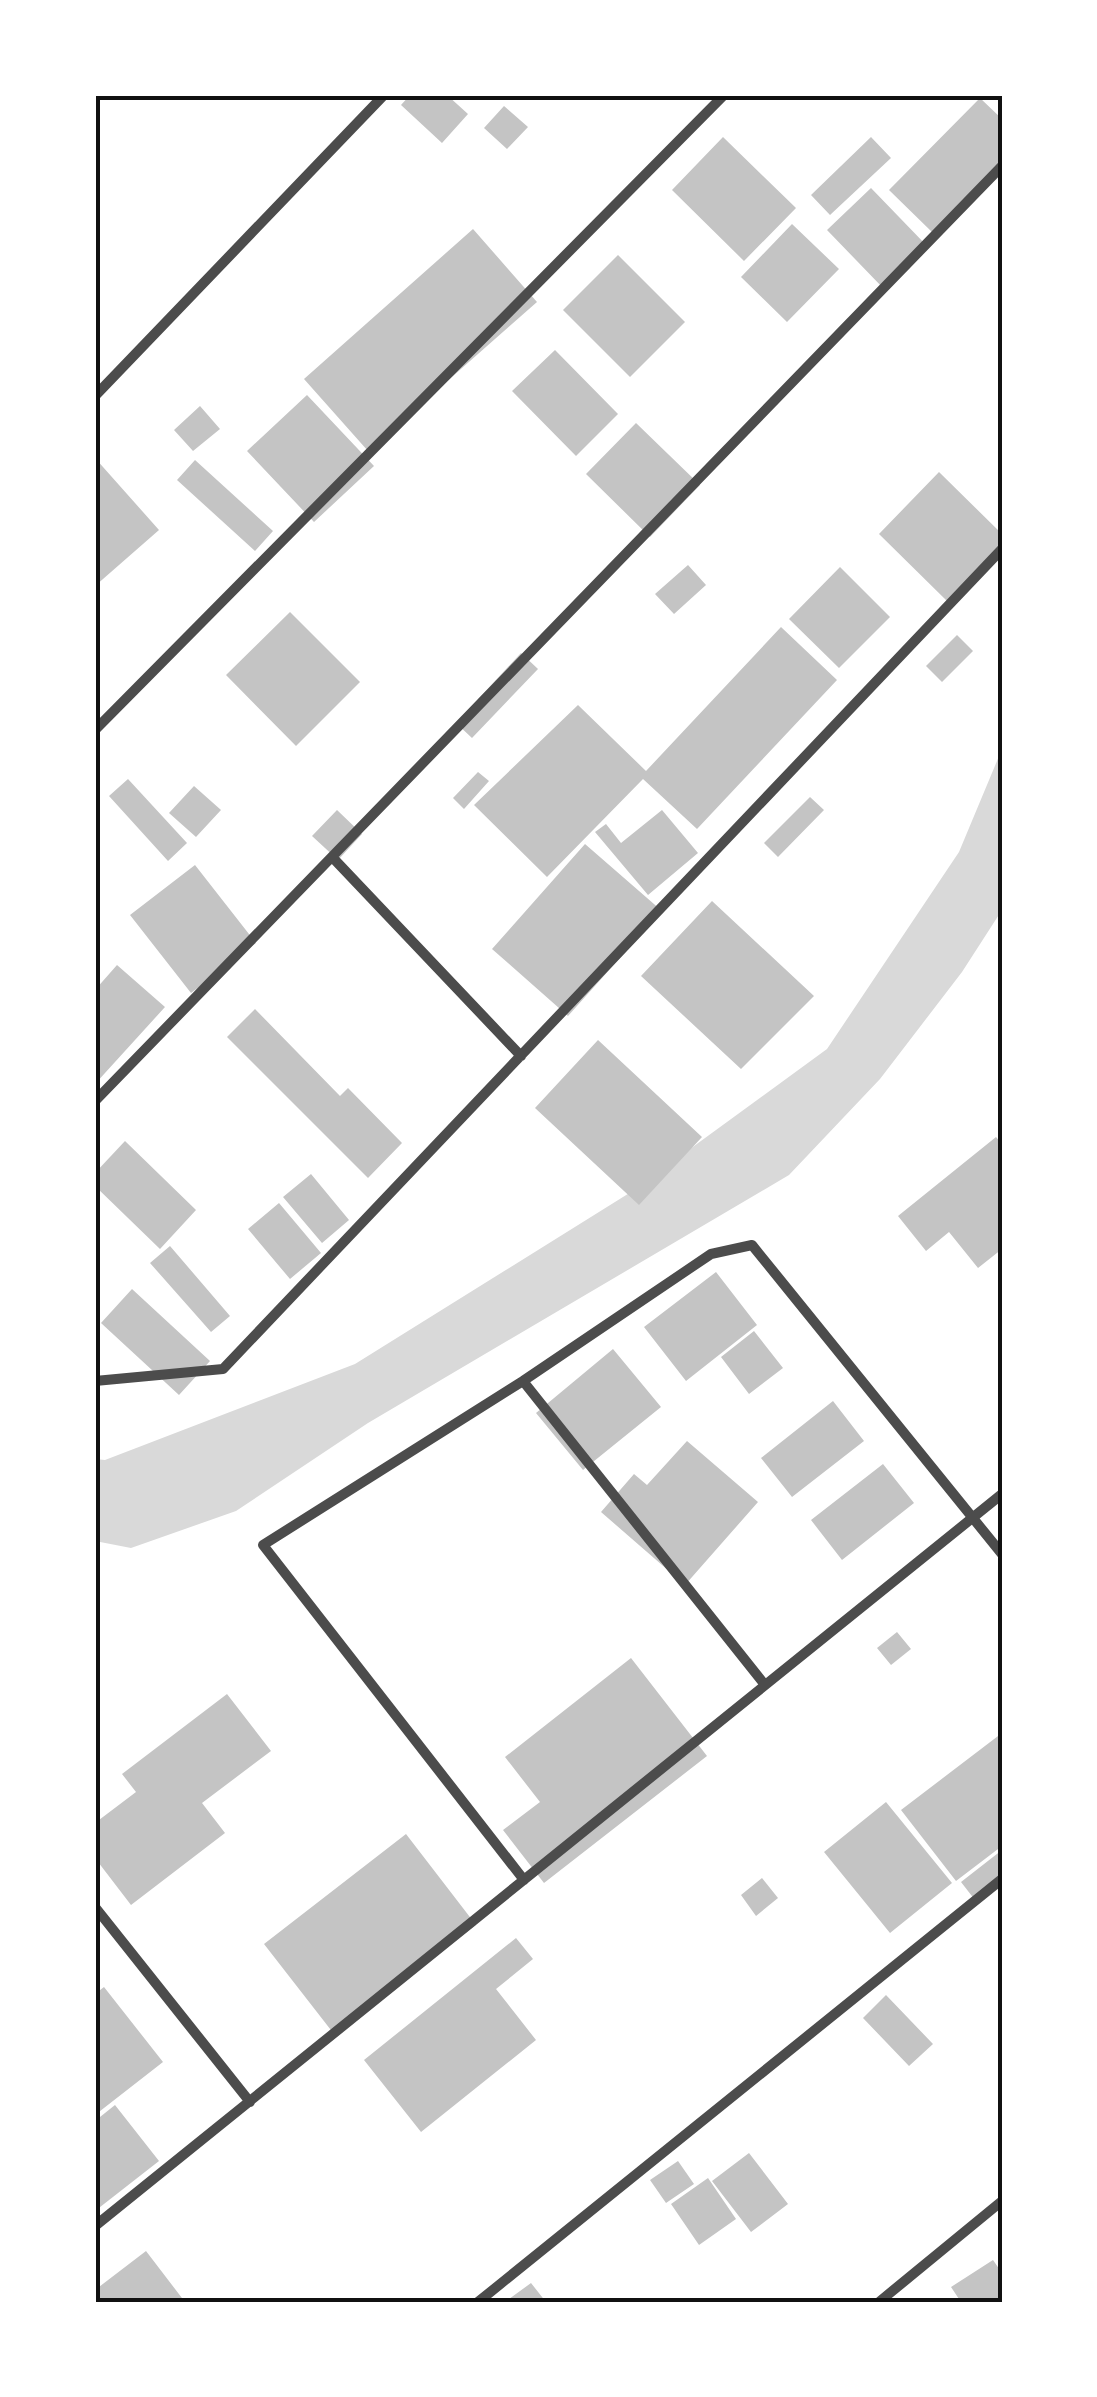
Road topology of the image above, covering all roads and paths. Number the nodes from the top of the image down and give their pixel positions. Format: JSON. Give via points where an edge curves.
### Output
{"nodes":[{"id":1,"x":384,"y":95,"type":"edge"},
{"id":2,"x":724,"y":95,"type":"edge"},
{"id":3,"x":1002,"y":166,"type":"edge"},
{"id":4,"x":95,"y":396,"type":"edge"},
{"id":5,"x":1002,"y":549,"type":"edge"},
{"id":6,"x":95,"y":730,"type":"edge"},
{"id":7,"x":334,"y":859,"type":"junction"},
{"id":8,"x":521,"y":1056,"type":"junction"},
{"id":9,"x":95,"y":1101,"type":"edge"},
{"id":10,"x":95,"y":1381,"type":"edge"},
{"id":11,"x":523,"y":1381,"type":"junction"},
{"id":12,"x":1002,"y":1494,"type":"edge"},
{"id":13,"x":972,"y":1517,"type":"junction"},
{"id":14,"x":1002,"y":1554,"type":"edge"},
{"id":15,"x":765,"y":1685,"type":"junction"},
{"id":16,"x":1002,"y":1879,"type":"edge"},
{"id":17,"x":524,"y":1880,"type":"junction"},
{"id":18,"x":95,"y":1907,"type":"edge"},
{"id":19,"x":250,"y":2102,"type":"junction"},
{"id":20,"x":1002,"y":2201,"type":"edge"},
{"id":21,"x":95,"y":2226,"type":"edge"},
{"id":22,"x":478,"y":2302,"type":"edge"},
{"id":23,"x":878,"y":2302,"type":"edge"}],
"edges":[{"from":1,"to":4,"type":"street"},
{"from":2,"to":6,"type":"street"},
{"from":3,"to":7,"type":"street"},
{"from":5,"to":8,"type":"street"},
{"from":7,"to":8,"type":"street"},
{"from":7,"to":9,"type":"street"},
{"from":8,"to":10,"type":"street","via":[[223,1369]]},
{"from":11,"to":13,"type":"street","via":[[711,1254],[752,1245]]},
{"from":11,"to":15,"type":"street"},
{"from":11,"to":17,"type":"street","via":[[263,1545]]},
{"from":12,"to":13,"type":"street"},
{"from":13,"to":14,"type":"street"},
{"from":13,"to":15,"type":"street"},
{"from":15,"to":17,"type":"street"},
{"from":16,"to":22,"type":"street"},
{"from":17,"to":19,"type":"street"},
{"from":18,"to":19,"type":"street"},
{"from":19,"to":21,"type":"street"},
{"from":20,"to":23,"type":"street"}]}
